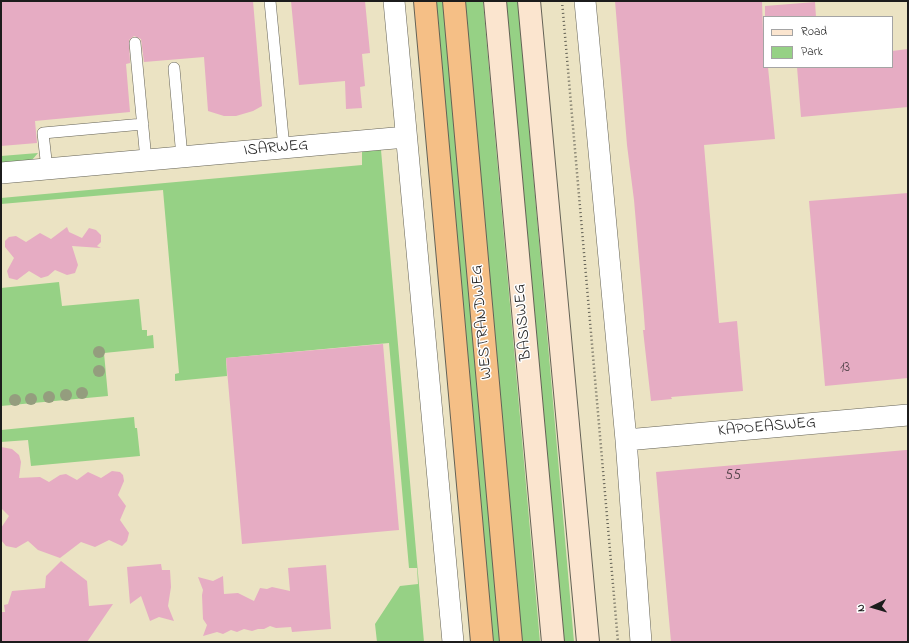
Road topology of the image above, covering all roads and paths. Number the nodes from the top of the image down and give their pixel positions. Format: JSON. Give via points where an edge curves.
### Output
{"nodes":[{"id":1,"x":270,"y":1,"type":"edge"},
{"id":2,"x":394,"y":1,"type":"edge"},
{"id":3,"x":425,"y":1,"type":"edge"},
{"id":4,"x":454,"y":1,"type":"edge"},
{"id":5,"x":495,"y":1,"type":"edge"},
{"id":6,"x":529,"y":1,"type":"edge"},
{"id":7,"x":562,"y":1,"type":"edge"},
{"id":8,"x":585,"y":1,"type":"edge"},
{"id":9,"x":135,"y":43,"type":"dead end"},
{"id":10,"x":174,"y":68,"type":"dead end"},
{"id":11,"x":143,"y":124,"type":"junction"},
{"id":12,"x":406,"y":137,"type":"junction"},
{"id":13,"x":284,"y":148,"type":"junction"},
{"id":14,"x":182,"y":157,"type":"junction"},
{"id":15,"x":146,"y":160,"type":"junction"},
{"id":16,"x":47,"y":169,"type":"junction"},
{"id":17,"x":1,"y":174,"type":"edge"},
{"id":18,"x":908,"y":415,"type":"edge"},
{"id":19,"x":626,"y":440,"type":"junction"},
{"id":20,"x":453,"y":642,"type":"edge"},
{"id":21,"x":482,"y":642,"type":"edge"},
{"id":22,"x":511,"y":642,"type":"edge"},
{"id":23,"x":553,"y":642,"type":"edge"},
{"id":24,"x":588,"y":642,"type":"edge"},
{"id":25,"x":618,"y":642,"type":"edge"},
{"id":26,"x":641,"y":642,"type":"edge"}],
"edges":[{"from":1,"to":13,"type":"lane"},
{"from":2,"to":12,"type":"street"},
{"from":3,"to":21,"type":"highway","name":"WESTRANDWEG"},
{"from":4,"to":22,"type":"highway","name":"WESTRANDWEG"},
{"from":5,"to":23,"type":"main road","name":"BASISWEG"},
{"from":6,"to":24,"type":"main road"},
{"from":7,"to":25,"type":"path"},
{"from":8,"to":19,"type":"street"},
{"from":9,"to":11,"type":"lane"},
{"from":10,"to":14,"type":"lane"},
{"from":11,"to":15,"type":"lane"},
{"from":11,"to":16,"type":"lane","via":[[43,133]]},
{"from":12,"to":13,"type":"street","name":"ISARWEG"},
{"from":12,"to":20,"type":"street"},
{"from":13,"to":14,"type":"street","name":"ISARWEG"},
{"from":14,"to":15,"type":"street","name":"ISARWEG"},
{"from":15,"to":16,"type":"street","name":"ISARWEG"},
{"from":16,"to":17,"type":"street","name":"ISARWEG"},
{"from":18,"to":19,"type":"street","name":"KAPOEASWEG"},
{"from":19,"to":26,"type":"street"}]}
